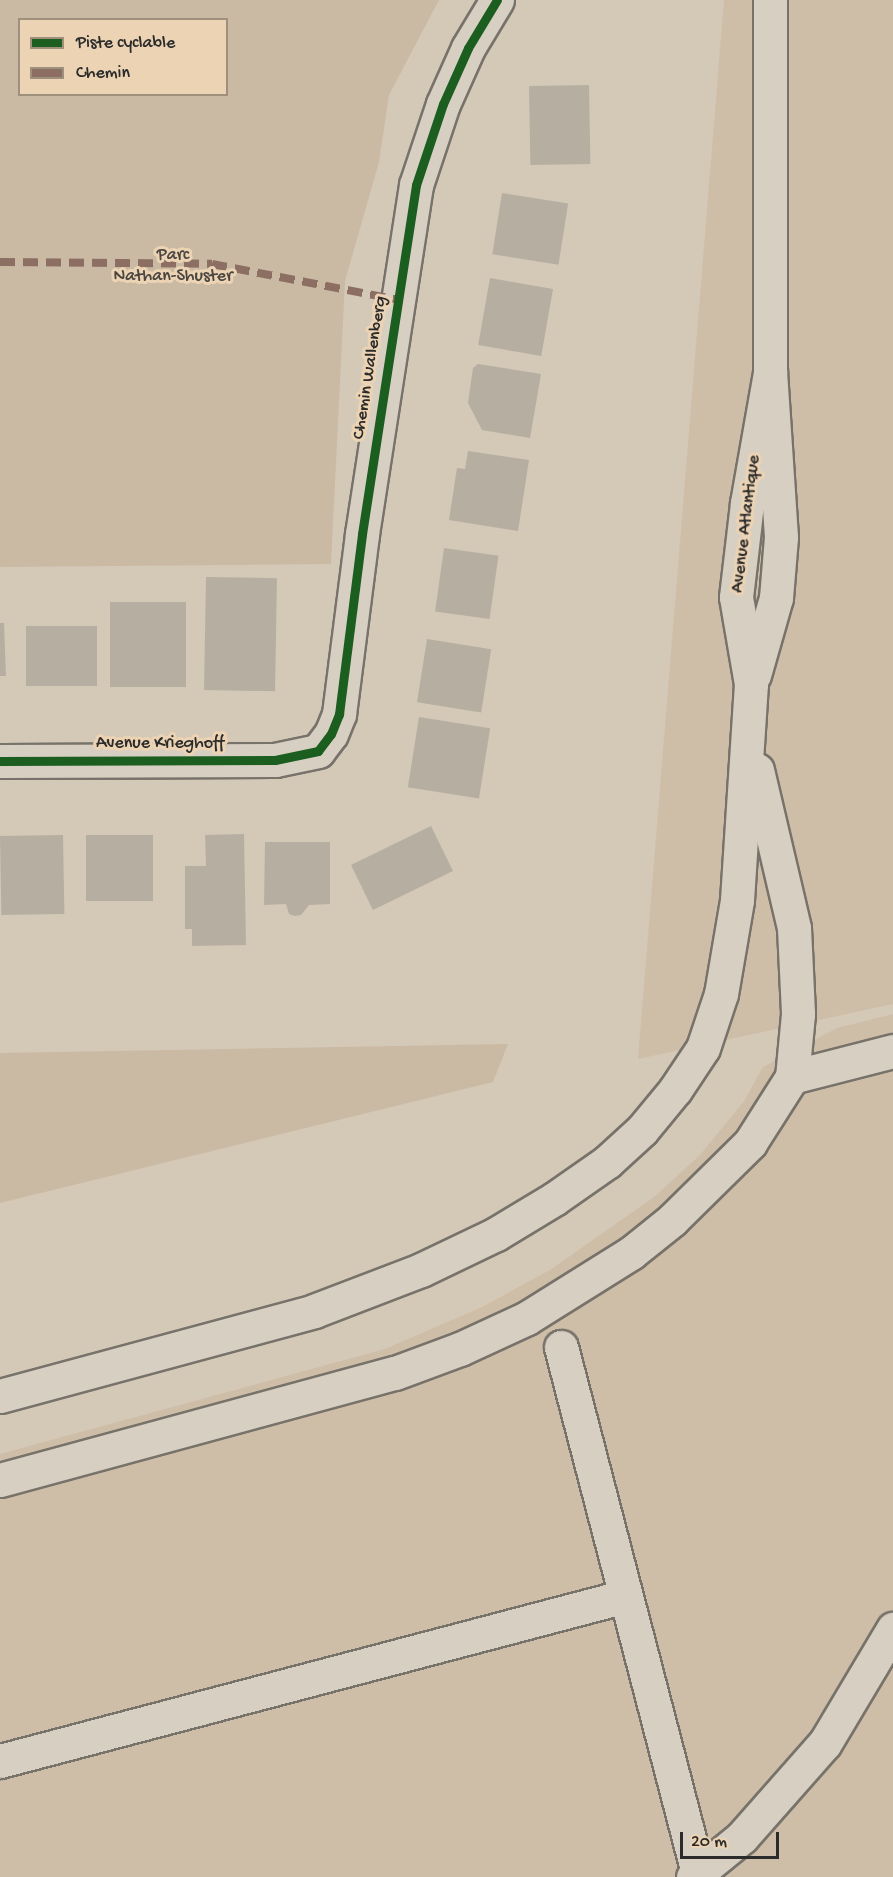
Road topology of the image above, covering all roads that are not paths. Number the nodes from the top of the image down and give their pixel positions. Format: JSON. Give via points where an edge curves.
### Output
{"nodes":[{"id":1,"x":497,"y":0,"type":"edge"},
{"id":2,"x":770,"y":0,"type":"edge"},
{"id":3,"x":749,"y":733,"type":"junction"},
{"id":4,"x":318,"y":751,"type":"joint"},
{"id":5,"x":0,"y":761,"type":"edge"},
{"id":6,"x":893,"y":1051,"type":"edge"},
{"id":7,"x":792,"y":1077,"type":"junction"},
{"id":8,"x":561,"y":1347,"type":"dead end"},
{"id":9,"x":0,"y":1396,"type":"edge"},
{"id":10,"x":0,"y":1480,"type":"edge"},
{"id":11,"x":626,"y":1596,"type":"junction"},
{"id":12,"x":893,"y":1629,"type":"edge"},
{"id":13,"x":0,"y":1761,"type":"edge"},
{"id":14,"x":696,"y":1875,"type":"edge"}],
"edges":[{"from":1,"to":4,"type":"street","name":"Chemin Wallenberg","via":[[468,48],[443,104],[416,185],[362,534],[339,714]]},
{"from":2,"to":3,"type":"street","name":"Avenue Atlantique","via":[[770,372],[747,504],[736,597],[751,684]]},
{"from":3,"to":7,"type":"street","via":[[794,928],[798,1003]]},
{"from":3,"to":9,"type":"street","via":[[736,900],[721,994],[703,1048],[675,1090],[621,1149],[554,1199],[496,1234],[369,1291],[256,1328]]},
{"from":4,"to":5,"type":"street","name":"Avenue Krieghoff","via":[[274,760]]},
{"from":6,"to":7,"type":"street"},
{"from":7,"to":10,"type":"street","via":[[750,1143],[672,1220],[631,1253],[527,1318],[460,1349],[394,1373]]},
{"from":8,"to":11,"type":"street"},
{"from":11,"to":13,"type":"street"},
{"from":11,"to":14,"type":"street"},
{"from":12,"to":14,"type":"street","via":[[825,1743],[742,1837]]}]}
